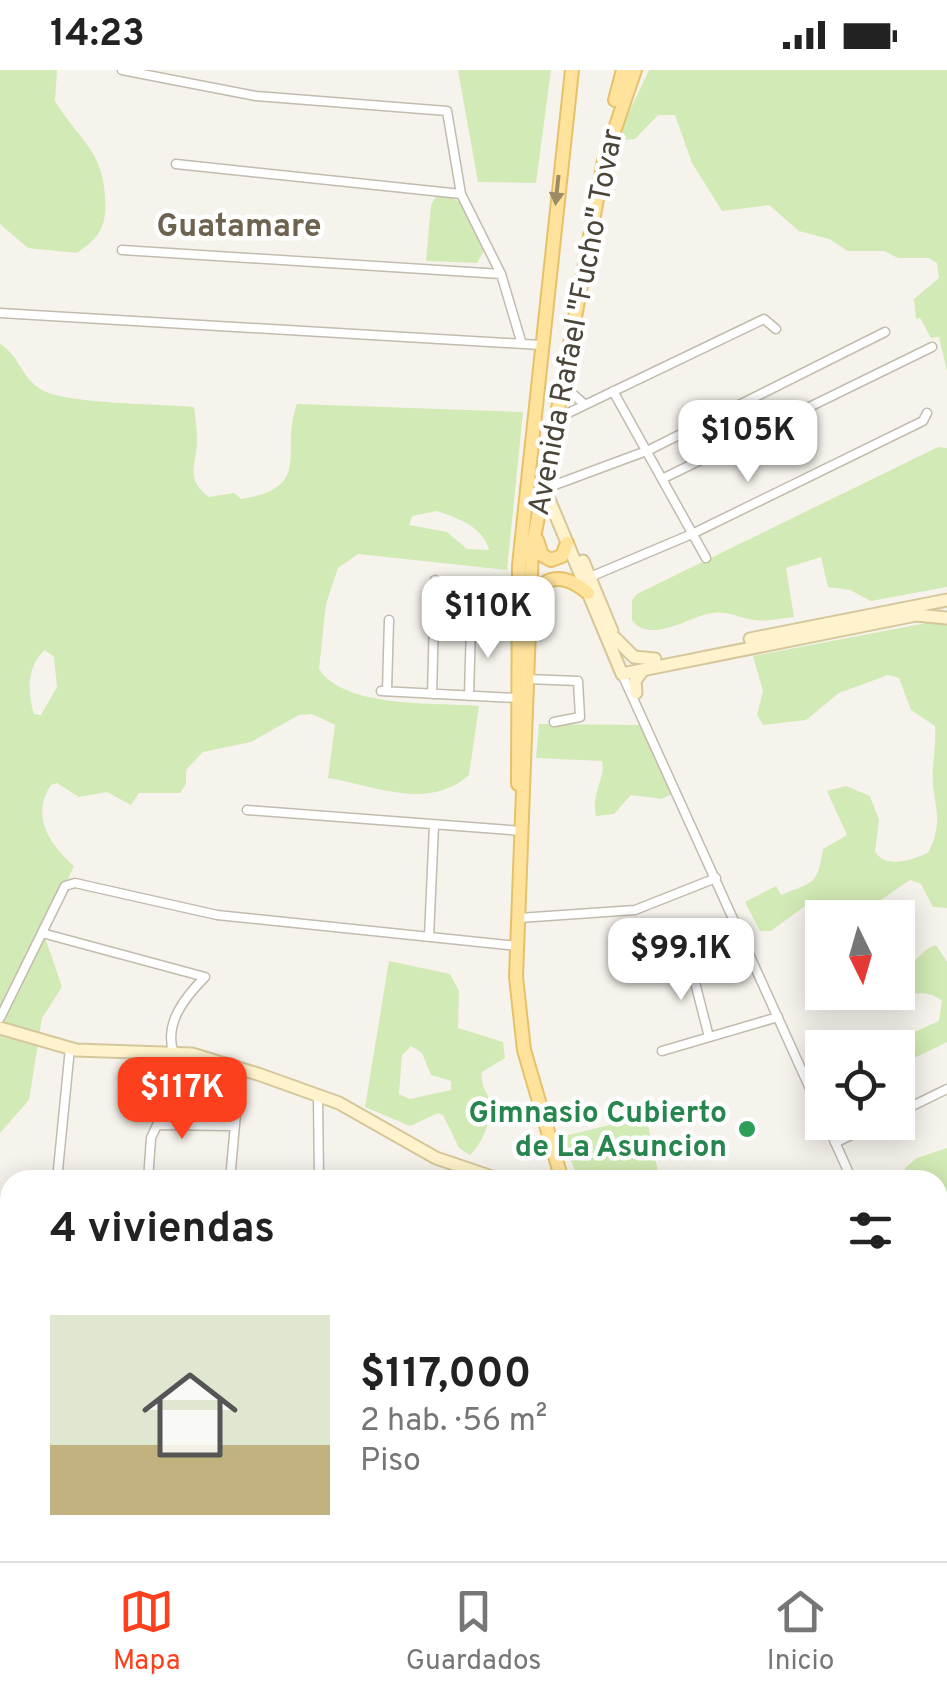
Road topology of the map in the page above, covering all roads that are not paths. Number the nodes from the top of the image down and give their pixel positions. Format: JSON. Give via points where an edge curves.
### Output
{"nodes":[{"id":1,"x":122,"y":70,"type":"edge"},
{"id":2,"x":571,"y":70,"type":"edge"},
{"id":3,"x":622,"y":70,"type":"edge"},
{"id":4,"x":635,"y":70,"type":"edge"},
{"id":5,"x":604,"y":161,"type":"junction"},
{"id":6,"x":176,"y":164,"type":"dead end"},
{"id":7,"x":461,"y":194,"type":"junction"},
{"id":8,"x":122,"y":250,"type":"dead end"},
{"id":9,"x":502,"y":274,"type":"junction"},
{"id":10,"x":0,"y":313,"type":"edge"},
{"id":11,"x":575,"y":325,"type":"junction"},
{"id":12,"x":776,"y":329,"type":"dead end"},
{"id":13,"x":885,"y":332,"type":"dead end"},
{"id":14,"x":520,"y":341,"type":"junction"},
{"id":15,"x":540,"y":345,"type":"junction"},
{"id":16,"x":932,"y":347,"type":"dead end"},
{"id":17,"x":568,"y":390,"type":"junction"},
{"id":18,"x":613,"y":390,"type":"junction"},
{"id":19,"x":583,"y":402,"type":"junction"},
{"id":20,"x":927,"y":413,"type":"dead end"},
{"id":21,"x":562,"y":416,"type":"junction"},
{"id":22,"x":530,"y":450,"type":"junction"},
{"id":23,"x":649,"y":450,"type":"junction"},
{"id":24,"x":664,"y":478,"type":"junction"},
{"id":25,"x":546,"y":484,"type":"junction"},
{"id":26,"x":534,"y":525,"type":"junction"},
{"id":27,"x":692,"y":534,"type":"junction"},
{"id":28,"x":567,"y":543,"type":"junction"},
{"id":29,"x":706,"y":558,"type":"dead end"},
{"id":30,"x":590,"y":577,"type":"junction"},
{"id":31,"x":435,"y":580,"type":"dead end"},
{"id":32,"x":588,"y":594,"type":"junction"},
{"id":33,"x":947,"y":600,"type":"edge"},
{"id":34,"x":529,"y":612,"type":"junction"},
{"id":35,"x":947,"y":618,"type":"edge"},
{"id":36,"x":389,"y":620,"type":"dead end"},
{"id":37,"x":470,"y":624,"type":"dead end"},
{"id":38,"x":615,"y":638,"type":"junction"},
{"id":39,"x":650,"y":664,"type":"junction"},
{"id":40,"x":624,"y":670,"type":"junction"},
{"id":41,"x":527,"y":680,"type":"junction"},
{"id":42,"x":636,"y":693,"type":"junction"},
{"id":43,"x":432,"y":694,"type":"junction"},
{"id":44,"x":468,"y":696,"type":"junction"},
{"id":45,"x":516,"y":698,"type":"junction"},
{"id":46,"x":554,"y":722,"type":"dead end"},
{"id":47,"x":649,"y":726,"type":"junction"},
{"id":48,"x":247,"y":810,"type":"dead end"},
{"id":49,"x":434,"y":824,"type":"junction"},
{"id":50,"x":523,"y":832,"type":"junction"},
{"id":51,"x":716,"y":878,"type":"junction"},
{"id":52,"x":518,"y":918,"type":"junction"},
{"id":53,"x":42,"y":933,"type":"junction"},
{"id":54,"x":429,"y":937,"type":"junction"},
{"id":55,"x":517,"y":946,"type":"junction"},
{"id":56,"x":689,"y":959,"type":"dead end"},
{"id":57,"x":778,"y":1017,"type":"junction"},
{"id":58,"x":0,"y":1018,"type":"edge"},
{"id":59,"x":0,"y":1028,"type":"edge"},
{"id":60,"x":710,"y":1037,"type":"junction"},
{"id":61,"x":70,"y":1048,"type":"junction"},
{"id":62,"x":662,"y":1051,"type":"dead end"},
{"id":63,"x":174,"y":1054,"type":"junction"},
{"id":64,"x":240,"y":1069,"type":"junction"},
{"id":65,"x":805,"y":1077,"type":"edge"},
{"id":66,"x":947,"y":1089,"type":"edge"},
{"id":67,"x":318,"y":1096,"type":"junction"},
{"id":68,"x":915,"y":1105,"type":"edge"},
{"id":69,"x":235,"y":1126,"type":"junction"},
{"id":70,"x":833,"y":1140,"type":"edge"},
{"id":71,"x":843,"y":1140,"type":"edge"},
{"id":72,"x":835,"y":1144,"type":"junction"},
{"id":73,"x":58,"y":1170,"type":"edge"},
{"id":74,"x":149,"y":1170,"type":"edge"},
{"id":75,"x":231,"y":1170,"type":"edge"},
{"id":76,"x":319,"y":1170,"type":"edge"},
{"id":77,"x":471,"y":1170,"type":"edge"},
{"id":78,"x":559,"y":1170,"type":"edge"},
{"id":79,"x":847,"y":1170,"type":"edge"}],
"edges":[{"from":1,"to":7,"type":"street","via":[[256,96],[447,111]]},
{"from":2,"to":15,"type":"main road","name":"Avenida Rafael \"Fucho\" Tovar","one_way":true},
{"from":3,"to":5,"type":"main road"},
{"from":4,"to":5,"type":"main road","name":"Avenida Rafael \"Fucho\" Tovar"},
{"from":5,"to":11,"type":"main road","name":"Avenida Rafael \"Fucho\" Tovar"},
{"from":6,"to":7,"type":"street"},
{"from":7,"to":9,"type":"street"},
{"from":8,"to":9,"type":"street"},
{"from":9,"to":14,"type":"street"},
{"from":10,"to":14,"type":"street"},
{"from":11,"to":17,"type":"street"},
{"from":11,"to":25,"type":"main road","name":"Avenida Rafael \"Fucho\" Tovar"},
{"from":12,"to":18,"type":"street","via":[[764,319]]},
{"from":13,"to":23,"type":"street"},
{"from":14,"to":15,"type":"street"},
{"from":15,"to":22,"type":"main road","name":"Avenida Rafael \"Fucho\" Tovar"},
{"from":16,"to":24,"type":"street"},
{"from":17,"to":19,"type":"street"},
{"from":17,"to":21,"type":"street"},
{"from":18,"to":19,"type":"street"},
{"from":18,"to":23,"type":"street"},
{"from":19,"to":21,"type":"street"},
{"from":20,"to":27,"type":"street"},
{"from":21,"to":25,"type":"street"},
{"from":22,"to":25,"type":"main road"},
{"from":22,"to":45,"type":"main road","name":"Avenida Rafael \"Fucho\" Tovar"},
{"from":23,"to":24,"type":"street"},
{"from":23,"to":25,"type":"street"},
{"from":24,"to":27,"type":"street"},
{"from":25,"to":26,"type":"main road","name":"Avenida Rafael \"Fucho\" Tovar"},
{"from":25,"to":28,"type":"street"},
{"from":25,"to":30,"type":"street"},
{"from":26,"to":28,"type":"main road","via":[[547,558],[562,556]]},
{"from":26,"to":34,"type":"main road","name":"Avenida Rafael \"Fucho\" Tovar"},
{"from":27,"to":29,"type":"street"},
{"from":27,"to":30,"type":"street"},
{"from":28,"to":32,"type":"street"},
{"from":30,"to":38,"type":"street"},
{"from":31,"to":43,"type":"street"},
{"from":32,"to":34,"type":"main road","via":[[559,576],[546,581]]},
{"from":32,"to":40,"type":"street"},
{"from":33,"to":39,"type":"street"},
{"from":34,"to":41,"type":"main road","name":"Avenida Rafael \"Fucho\" Tovar"},
{"from":35,"to":39,"type":"street","via":[[916,615]]},
{"from":36,"to":43,"type":"street","via":[[384,691]]},
{"from":37,"to":44,"type":"street"},
{"from":38,"to":39,"type":"street"},
{"from":38,"to":40,"type":"street"},
{"from":39,"to":40,"type":"street"},
{"from":39,"to":42,"type":"street","via":[[636,681]]},
{"from":40,"to":42,"type":"street"},
{"from":40,"to":47,"type":"street"},
{"from":41,"to":46,"type":"street","via":[[578,681],[580,717]]},
{"from":41,"to":50,"type":"main road","name":"Avenida Rafael \"Fucho\" Tovar"},
{"from":42,"to":47,"type":"street"},
{"from":43,"to":44,"type":"street"},
{"from":44,"to":45,"type":"street"},
{"from":45,"to":50,"type":"main road","name":"Avenida Rafael \"Fucho\" Tovar"},
{"from":47,"to":51,"type":"street"},
{"from":48,"to":49,"type":"street"},
{"from":49,"to":50,"type":"street"},
{"from":49,"to":54,"type":"street"},
{"from":50,"to":52,"type":"main road"},
{"from":51,"to":52,"type":"street","via":[[635,910]]},
{"from":51,"to":57,"type":"street"},
{"from":52,"to":55,"type":"main road"},
{"from":53,"to":54,"type":"street","via":[[65,886],[76,883],[217,915]]},
{"from":53,"to":58,"type":"street"},
{"from":53,"to":63,"type":"street","via":[[205,977],[174,1018]]},
{"from":54,"to":55,"type":"street"},
{"from":55,"to":78,"type":"main road","via":[[524,1050]]},
{"from":56,"to":60,"type":"street"},
{"from":57,"to":60,"type":"street"},
{"from":57,"to":65,"type":"street"},
{"from":59,"to":61,"type":"street"},
{"from":60,"to":62,"type":"street"},
{"from":61,"to":63,"type":"street"},
{"from":61,"to":73,"type":"street"},
{"from":63,"to":64,"type":"street"},
{"from":64,"to":67,"type":"street"},
{"from":64,"to":69,"type":"street"},
{"from":66,"to":68,"type":"street"},
{"from":67,"to":76,"type":"street"},
{"from":67,"to":77,"type":"street"},
{"from":69,"to":74,"type":"street","via":[[157,1125]]},
{"from":69,"to":75,"type":"street"},
{"from":70,"to":72,"type":"street"},
{"from":71,"to":72,"type":"street"},
{"from":72,"to":79,"type":"street"}]}
